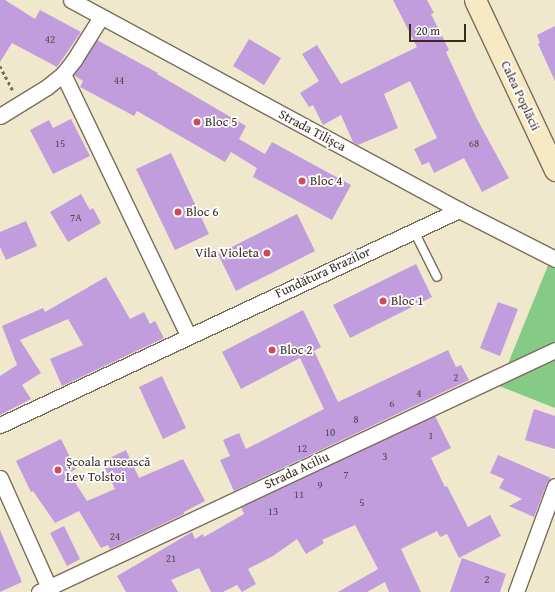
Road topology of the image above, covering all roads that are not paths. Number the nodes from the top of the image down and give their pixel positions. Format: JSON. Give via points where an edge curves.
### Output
{"nodes":[{"id":1,"x":71,"y":0,"type":"edge"},
{"id":2,"x":475,"y":0,"type":"edge"},
{"id":3,"x":101,"y":17,"type":"junction"},
{"id":4,"x":63,"y":74,"type":"junction"},
{"id":5,"x":0,"y":116,"type":"edge"},
{"id":6,"x":555,"y":170,"type":"edge"},
{"id":7,"x":458,"y":210,"type":"junction"},
{"id":8,"x":414,"y":231,"type":"junction"},
{"id":9,"x":555,"y":259,"type":"edge"},
{"id":10,"x":437,"y":277,"type":"dead end"},
{"id":11,"x":188,"y":335,"type":"junction"},
{"id":12,"x":555,"y":350,"type":"edge"},
{"id":13,"x":0,"y":425,"type":"edge"},
{"id":14,"x":0,"y":478,"type":"edge"},
{"id":15,"x":555,"y":486,"type":"edge"},
{"id":16,"x":46,"y":591,"type":"edge"},
{"id":17,"x":516,"y":592,"type":"edge"}],
"edges":[{"from":1,"to":3,"type":"street","name":"Strada Tilișca"},
{"from":2,"to":6,"type":"main road","name":"Calea Poplăcii"},
{"from":3,"to":4,"type":"street"},
{"from":3,"to":7,"type":"street","name":"Strada Tilișca"},
{"from":4,"to":5,"type":"street"},
{"from":4,"to":11,"type":"street"},
{"from":7,"to":8,"type":"street","name":"Fundătura Brazilor"},
{"from":7,"to":9,"type":"street","name":"Strada Tilișca"},
{"from":8,"to":10,"type":"lane"},
{"from":8,"to":11,"type":"street","name":"Fundătura Brazilor"},
{"from":11,"to":13,"type":"street","name":"Fundătura Brazilor"},
{"from":12,"to":16,"type":"street","name":"Strada Aciliu"},
{"from":14,"to":16,"type":"street"},
{"from":15,"to":17,"type":"street"}]}
